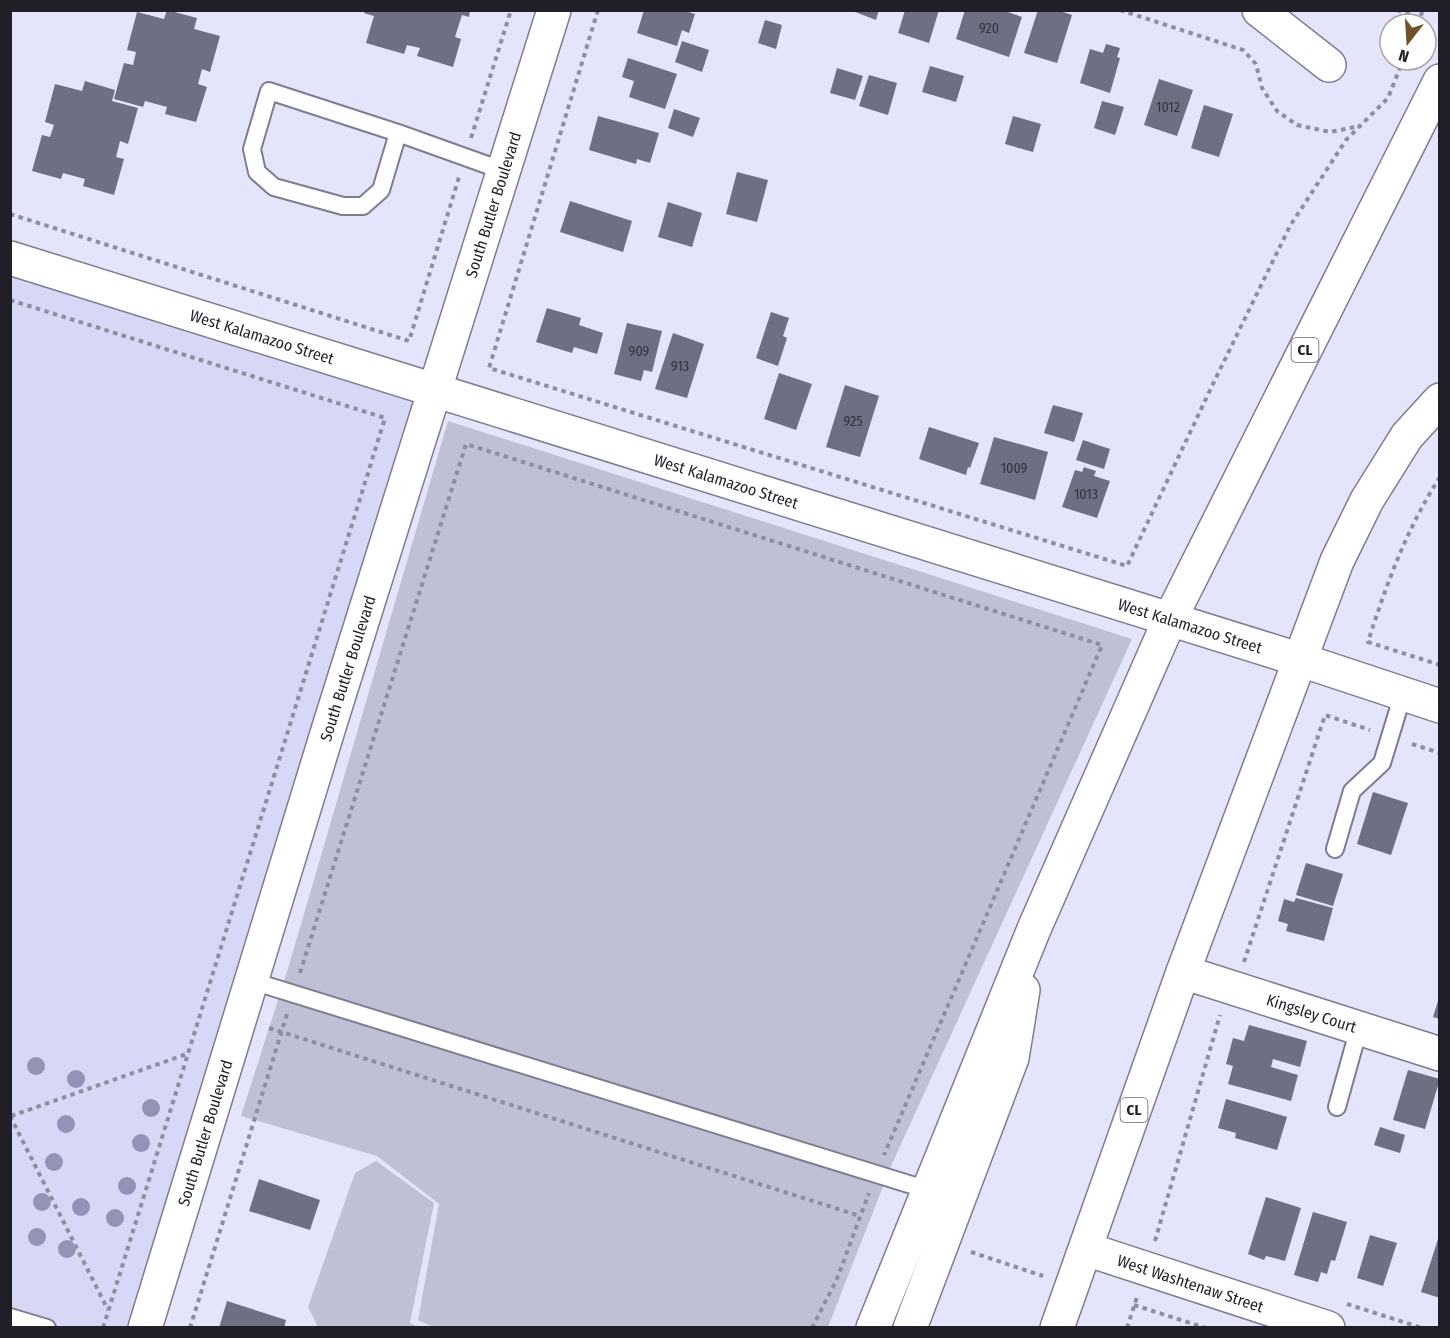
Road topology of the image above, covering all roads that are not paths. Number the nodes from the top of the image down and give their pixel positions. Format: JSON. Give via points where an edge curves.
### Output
{"nodes":[{"id":1,"x":554,"y":10,"type":"edge"},
{"id":2,"x":1258,"y":10,"type":"edge"},
{"id":3,"x":1329,"y":65,"type":"dead end"},
{"id":4,"x":1440,"y":81,"type":"edge"},
{"id":5,"x":398,"y":133,"type":"junction"},
{"id":6,"x":504,"y":171,"type":"junction"},
{"id":7,"x":10,"y":258,"type":"edge"},
{"id":8,"x":435,"y":391,"type":"junction"},
{"id":9,"x":1440,"y":400,"type":"edge"},
{"id":10,"x":1170,"y":619,"type":"junction"},
{"id":11,"x":1300,"y":660,"type":"junction"},
{"id":12,"x":1403,"y":694,"type":"junction"},
{"id":13,"x":1440,"y":706,"type":"edge"},
{"id":14,"x":1335,"y":849,"type":"dead end"},
{"id":15,"x":1034,"y":929,"type":"junction"},
{"id":16,"x":1183,"y":972,"type":"junction"},
{"id":17,"x":252,"y":981,"type":"junction"},
{"id":18,"x":1359,"y":1028,"type":"junction"},
{"id":19,"x":1440,"y":1054,"type":"edge"},
{"id":20,"x":1337,"y":1107,"type":"dead end"},
{"id":21,"x":928,"y":1190,"type":"junction"},
{"id":22,"x":1086,"y":1249,"type":"junction"},
{"id":23,"x":10,"y":1317,"type":"edge"},
{"id":24,"x":47,"y":1328,"type":"edge"},
{"id":25,"x":145,"y":1328,"type":"edge"},
{"id":26,"x":873,"y":1328,"type":"edge"},
{"id":27,"x":910,"y":1328,"type":"edge"},
{"id":28,"x":1057,"y":1328,"type":"edge"},
{"id":29,"x":1328,"y":1328,"type":"edge"}],
"edges":[{"from":1,"to":6,"type":"street","name":"South Butler Boulevard"},
{"from":2,"to":3,"type":"street"},
{"from":4,"to":10,"type":"street","number":"CL"},
{"from":5,"to":5,"type":"lane","via":[[381,189],[363,206],[343,206],[274,187],[257,172],[252,149],[269,91]]},
{"from":5,"to":6,"type":"lane"},
{"from":6,"to":8,"type":"street","name":"South Butler Boulevard"},
{"from":7,"to":8,"type":"street","name":"West Kalamazoo Street"},
{"from":8,"to":10,"type":"street","name":"West Kalamazoo Street"},
{"from":8,"to":17,"type":"street","name":"South Butler Boulevard"},
{"from":9,"to":11,"type":"street","number":"CL","via":[[1407,436],[1367,500],[1338,561]]},
{"from":10,"to":11,"type":"street","name":"West Kalamazoo Street"},
{"from":10,"to":15,"type":"street"},
{"from":11,"to":12,"type":"street","name":"West Kalamazoo Street"},
{"from":11,"to":16,"type":"street","number":"CL"},
{"from":12,"to":13,"type":"street","name":"West Kalamazoo Street"},
{"from":12,"to":14,"type":"lane","via":[[1382,763],[1352,791]]},
{"from":15,"to":21,"type":"street"},
{"from":15,"to":27,"type":"street","via":[[1012,1058]]},
{"from":16,"to":18,"type":"street","name":"Kingsley Court"},
{"from":16,"to":22,"type":"street","number":"CL"},
{"from":17,"to":21,"type":"lane"},
{"from":17,"to":25,"type":"street","name":"South Butler Boulevard"},
{"from":18,"to":19,"type":"street","name":"Kingsley Court"},
{"from":18,"to":20,"type":"lane"},
{"from":21,"to":26,"type":"street"},
{"from":22,"to":28,"type":"street","number":"CL"},
{"from":22,"to":29,"type":"street","name":"West Washtenaw Street"},
{"from":23,"to":24,"type":"lane"}]}
